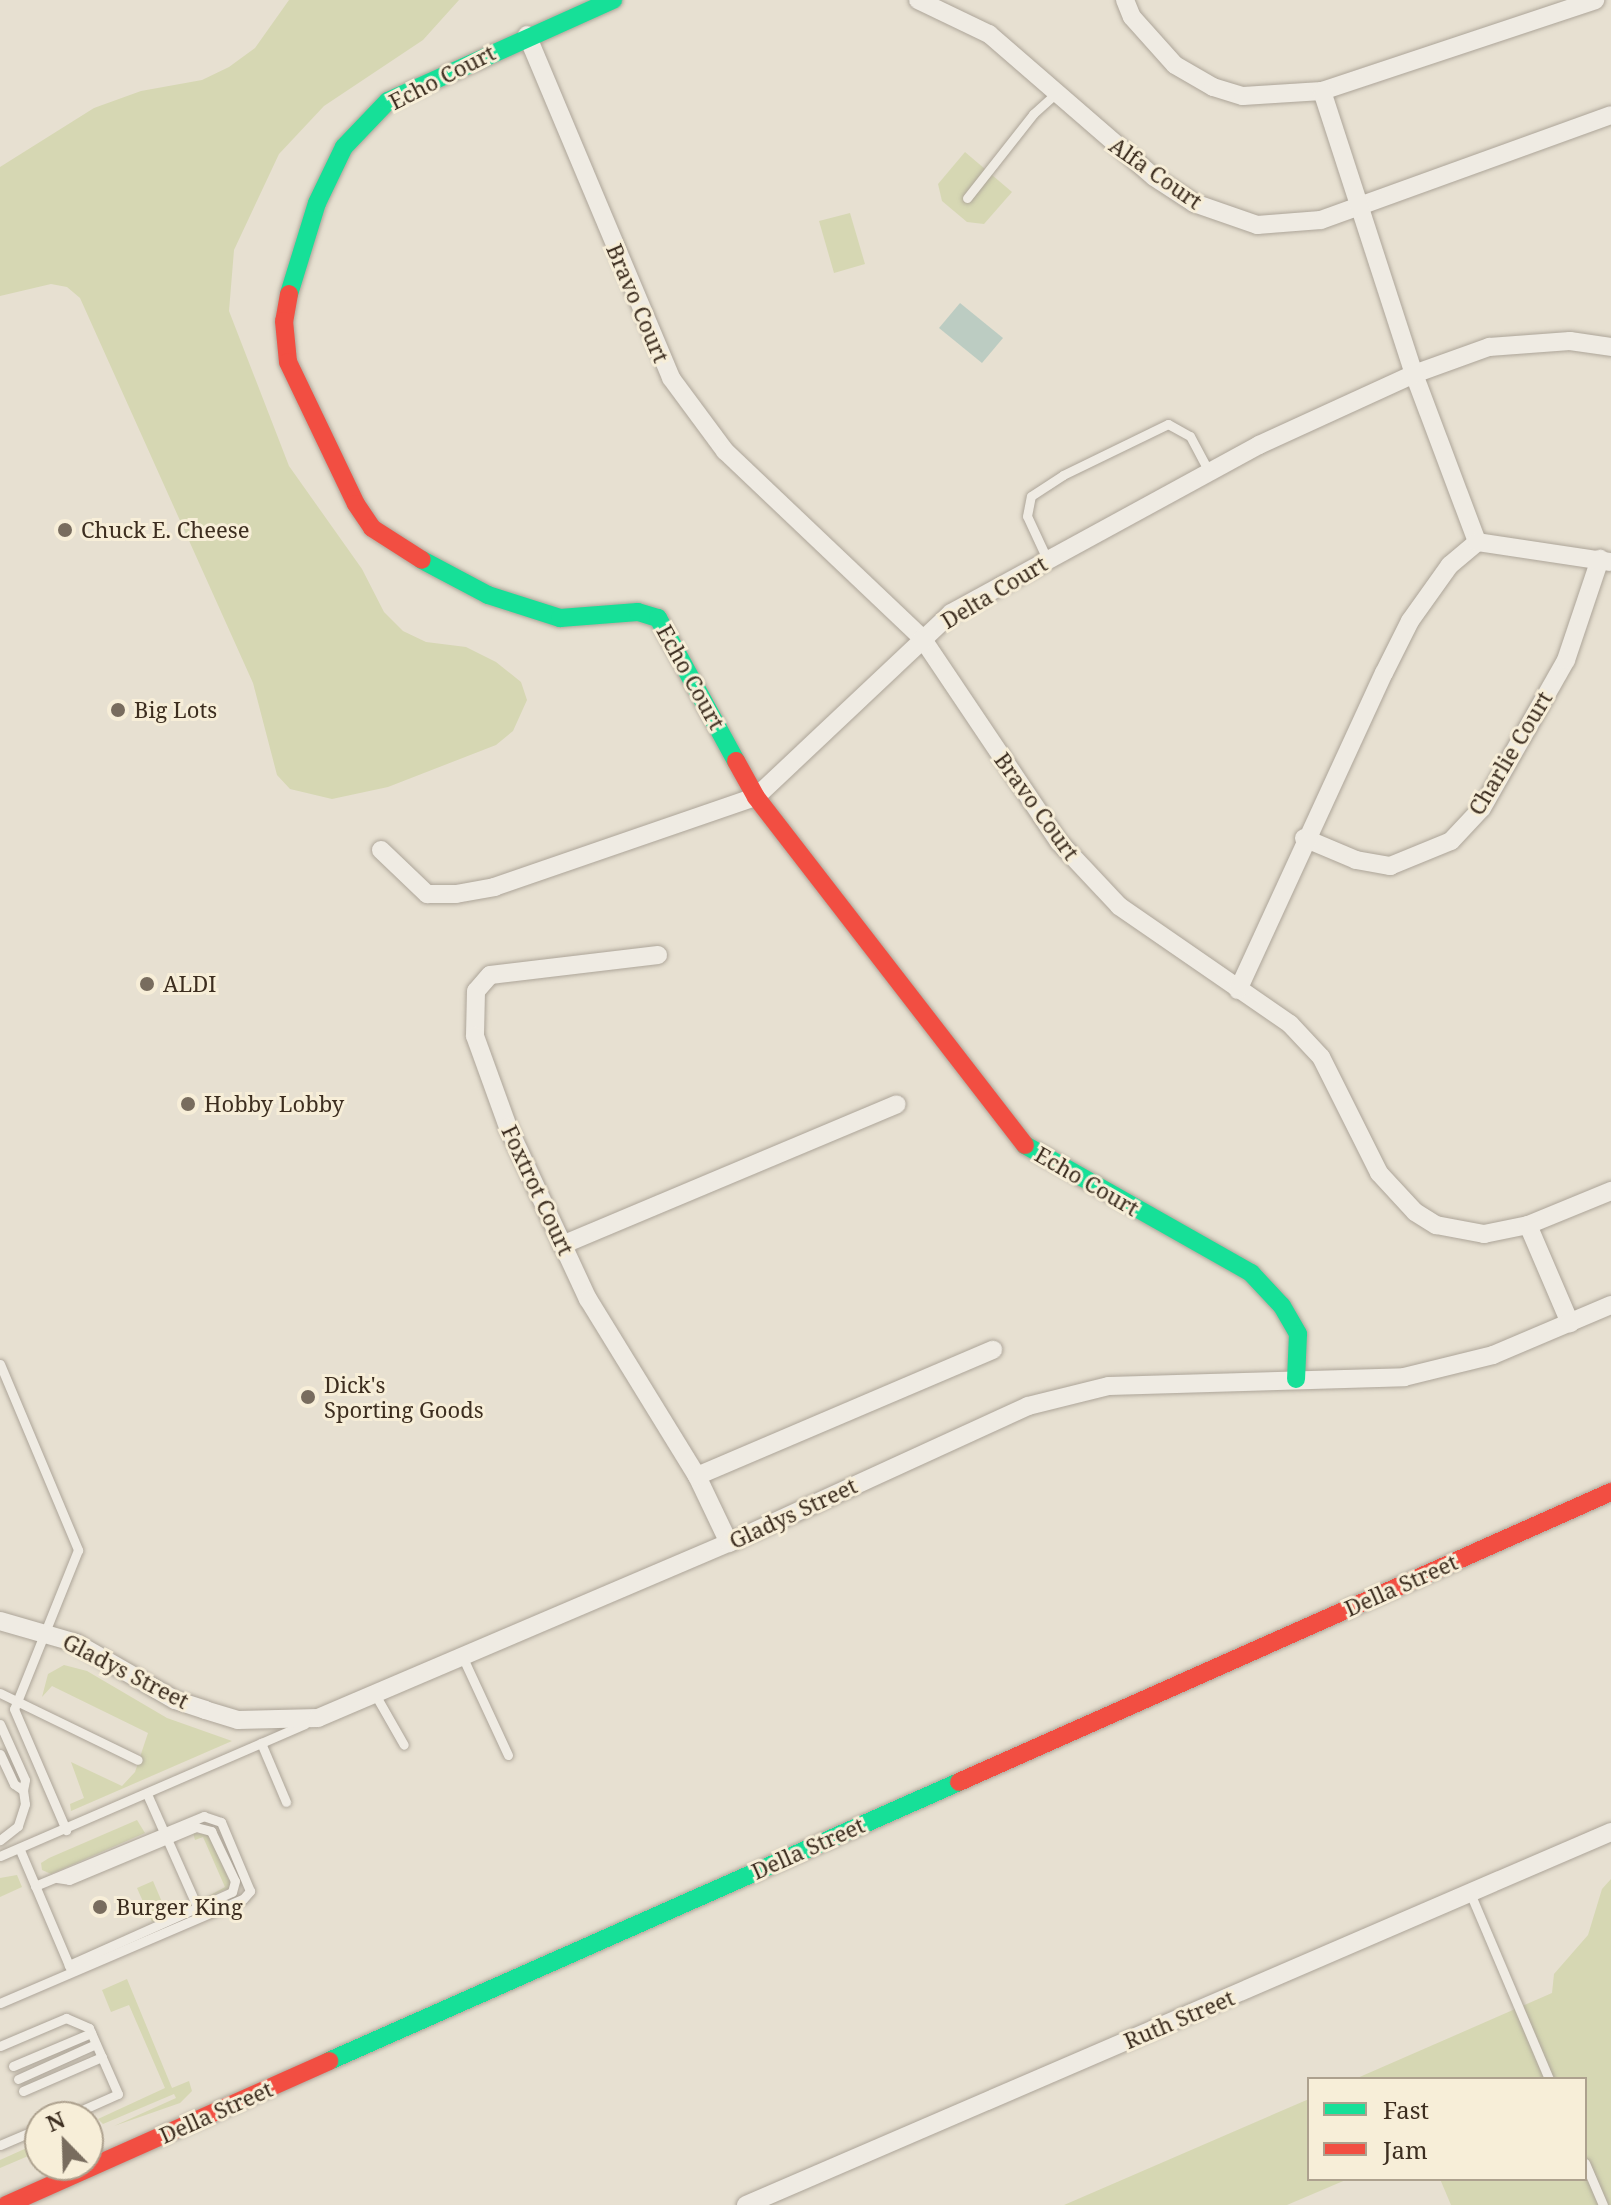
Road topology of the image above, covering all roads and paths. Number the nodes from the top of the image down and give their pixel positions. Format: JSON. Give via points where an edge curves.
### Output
{"nodes":[{"id":1,"x":613,"y":0,"type":"edge"},
{"id":2,"x":918,"y":0,"type":"edge"},
{"id":3,"x":1125,"y":0,"type":"edge"},
{"id":4,"x":1595,"y":0,"type":"edge"},
{"id":5,"x":527,"y":35,"type":"junction"},
{"id":6,"x":1322,"y":91,"type":"junction"},
{"id":7,"x":1056,"y":93,"type":"junction"},
{"id":8,"x":1611,"y":115,"type":"edge"},
{"id":9,"x":967,"y":198,"type":"dead end"},
{"id":10,"x":1358,"y":204,"type":"junction"},
{"id":11,"x":1611,"y":347,"type":"edge"},
{"id":12,"x":1414,"y":374,"type":"junction"},
{"id":13,"x":1209,"y":471,"type":"junction"},
{"id":14,"x":1477,"y":542,"type":"junction"},
{"id":15,"x":1047,"y":559,"type":"junction"},
{"id":16,"x":1606,"y":560,"type":"edge"},
{"id":17,"x":922,"y":638,"type":"junction"},
{"id":18,"x":756,"y":797,"type":"junction"},
{"id":19,"x":1304,"y":838,"type":"junction"},
{"id":20,"x":381,"y":850,"type":"dead end"},
{"id":21,"x":658,"y":955,"type":"dead end"},
{"id":22,"x":1238,"y":990,"type":"junction"},
{"id":23,"x":897,"y":1104,"type":"dead end"},
{"id":24,"x":1611,"y":1191,"type":"edge"},
{"id":25,"x":1528,"y":1225,"type":"junction"},
{"id":26,"x":562,"y":1245,"type":"junction"},
{"id":27,"x":1611,"y":1305,"type":"edge"},
{"id":28,"x":1570,"y":1323,"type":"junction"},
{"id":29,"x":993,"y":1350,"type":"dead end"},
{"id":30,"x":0,"y":1364,"type":"edge"},
{"id":31,"x":1296,"y":1379,"type":"junction"},
{"id":32,"x":697,"y":1476,"type":"junction"},
{"id":33,"x":1611,"y":1492,"type":"edge"},
{"id":34,"x":729,"y":1543,"type":"junction"},
{"id":35,"x":0,"y":1621,"type":"edge"},
{"id":36,"x":44,"y":1630,"type":"junction"},
{"id":37,"x":463,"y":1658,"type":"junction"},
{"id":38,"x":0,"y":1693,"type":"edge"},
{"id":39,"x":376,"y":1696,"type":"junction"},
{"id":40,"x":16,"y":1701,"type":"junction"},
{"id":41,"x":318,"y":1718,"type":"junction"},
{"id":42,"x":0,"y":1724,"type":"edge"},
{"id":43,"x":261,"y":1743,"type":"junction"},
{"id":44,"x":404,"y":1745,"type":"dead end"},
{"id":45,"x":0,"y":1754,"type":"edge"},
{"id":46,"x":508,"y":1755,"type":"dead end"},
{"id":47,"x":138,"y":1760,"type":"dead end"},
{"id":48,"x":23,"y":1790,"type":"junction"},
{"id":49,"x":147,"y":1794,"type":"junction"},
{"id":50,"x":286,"y":1802,"type":"dead end"},
{"id":51,"x":66,"y":1830,"type":"junction"},
{"id":52,"x":1611,"y":1832,"type":"edge"},
{"id":53,"x":165,"y":1835,"type":"junction"},
{"id":54,"x":0,"y":1840,"type":"edge"},
{"id":55,"x":20,"y":1850,"type":"junction"},
{"id":56,"x":0,"y":1856,"type":"edge"},
{"id":57,"x":35,"y":1886,"type":"junction"},
{"id":58,"x":1470,"y":1893,"type":"junction"},
{"id":59,"x":199,"y":1912,"type":"junction"},
{"id":60,"x":69,"y":1965,"type":"junction"},
{"id":61,"x":73,"y":1975,"type":"junction"},
{"id":62,"x":0,"y":2003,"type":"edge"},
{"id":63,"x":91,"y":2033,"type":"junction"},
{"id":64,"x":96,"y":2044,"type":"junction"},
{"id":65,"x":0,"y":2046,"type":"edge"},
{"id":66,"x":102,"y":2057,"type":"junction"},
{"id":67,"x":13,"y":2066,"type":"dead end"},
{"id":68,"x":1548,"y":2077,"type":"edge"},
{"id":69,"x":18,"y":2079,"type":"dead end"},
{"id":70,"x":23,"y":2091,"type":"dead end"},
{"id":71,"x":104,"y":2101,"type":"edge"},
{"id":72,"x":24,"y":2135,"type":"edge"},
{"id":73,"x":0,"y":2145,"type":"edge"},
{"id":74,"x":104,"y":2162,"type":"edge"},
{"id":75,"x":1587,"y":2168,"type":"edge"},
{"id":76,"x":60,"y":2181,"type":"edge"},
{"id":77,"x":6,"y":2205,"type":"edge"},
{"id":78,"x":746,"y":2205,"type":"edge"},
{"id":79,"x":1603,"y":2205,"type":"edge"}],
"edges":[{"from":1,"to":5,"type":"street"},
{"from":2,"to":7,"type":"street","name":"Alfa Court","via":[[989,34]]},
{"from":3,"to":6,"type":"street","via":[[1152,42],[1175,65],[1213,87],[1243,96]]},
{"from":4,"to":6,"type":"street"},
{"from":5,"to":17,"type":"street","name":"Bravo Court","via":[[648,333],[696,414],[725,451]]},
{"from":5,"to":18,"type":"street","name":"Echo Court","via":[[388,101],[344,147],[294,270],[284,321],[288,362],[372,528],[431,566],[521,607],[560,618],[638,612],[658,618]]},
{"from":6,"to":10,"type":"street"},
{"from":7,"to":9,"type":"lane"},
{"from":7,"to":10,"type":"street","name":"Alfa Court","via":[[1154,177],[1226,217],[1291,225],[1321,220]]},
{"from":8,"to":10,"type":"street","name":"Alfa Court"},
{"from":10,"to":12,"type":"street"},
{"from":11,"to":12,"type":"street","name":"Delta Court","via":[[1570,341],[1489,347]]},
{"from":12,"to":13,"type":"street","name":"Delta Court"},
{"from":12,"to":14,"type":"street"},
{"from":13,"to":15,"type":"street","name":"Delta Court"},
{"from":13,"to":15,"type":"lane","via":[[1190,436],[1168,424],[1063,475],[1031,496],[1027,516]]},
{"from":14,"to":16,"type":"street","name":"Charlie Court"},
{"from":14,"to":19,"type":"street","via":[[1431,587],[1410,621]]},
{"from":15,"to":17,"type":"street","name":"Delta Court","via":[[951,613]]},
{"from":16,"to":19,"type":"street","name":"Charlie Court","via":[[1566,660],[1482,808],[1451,841],[1390,866],[1356,860]]},
{"from":17,"to":18,"type":"street","name":"Delta Court"},
{"from":17,"to":22,"type":"street","name":"Bravo Court","via":[[1059,842],[1119,906]]},
{"from":18,"to":20,"type":"street","name":"Delta Court","via":[[494,887],[456,894],[427,894]]},
{"from":18,"to":31,"type":"street","name":"Echo Court","via":[[1014,1136],[1042,1158],[1251,1273],[1282,1306],[1298,1334]]},
{"from":19,"to":22,"type":"street"},
{"from":21,"to":26,"type":"street","name":"Foxtrot Court","via":[[524,967],[490,975],[476,991],[475,1036],[487,1074]]},
{"from":22,"to":25,"type":"street","name":"Bravo Court","via":[[1290,1024],[1321,1057],[1360,1142],[1415,1212],[1457,1231],[1484,1234]]},
{"from":23,"to":26,"type":"street"},
{"from":24,"to":25,"type":"street"},
{"from":25,"to":28,"type":"street"},
{"from":26,"to":32,"type":"street","name":"Foxtrot Court","via":[[588,1299]]},
{"from":27,"to":28,"type":"street","name":"Gladys Street"},
{"from":28,"to":31,"type":"street","name":"Gladys Street","via":[[1448,1368],[1359,1382]]},
{"from":29,"to":32,"type":"street"},
{"from":30,"to":36,"type":"lane","via":[[78,1550]]},
{"from":31,"to":34,"type":"street","name":"Gladys Street","via":[[1109,1386],[1028,1406]]},
{"from":32,"to":34,"type":"street","name":"Foxtrot Court"},
{"from":33,"to":74,"type":"street","name":"Della Street"},
{"from":34,"to":37,"type":"street","name":"Gladys Street"},
{"from":35,"to":36,"type":"street","name":"Gladys Street"},
{"from":36,"to":40,"type":"lane"},
{"from":36,"to":41,"type":"street","name":"Gladys Street","via":[[175,1700],[205,1710],[238,1720]]},
{"from":37,"to":39,"type":"street","name":"Gladys Street"},
{"from":37,"to":46,"type":"lane"},
{"from":38,"to":40,"type":"lane"},
{"from":39,"to":41,"type":"street","name":"Gladys Street"},
{"from":39,"to":44,"type":"lane"},
{"from":40,"to":47,"type":"lane"},
{"from":40,"to":51,"type":"lane","via":[[14,1709]]},
{"from":41,"to":43,"type":"lane"},
{"from":42,"to":48,"type":"lane","via":[[25,1780]]},
{"from":43,"to":49,"type":"lane"},
{"from":43,"to":50,"type":"lane"},
{"from":45,"to":48,"type":"lane","via":[[14,1784]]},
{"from":48,"to":54,"type":"lane","via":[[23,1816]]},
{"from":49,"to":51,"type":"lane"},
{"from":49,"to":53,"type":"lane"},
{"from":51,"to":55,"type":"lane"},
{"from":52,"to":58,"type":"street","name":"Ruth Street"},
{"from":53,"to":57,"type":"lane"},
{"from":53,"to":59,"type":"lane"},
{"from":53,"to":59,"type":"lane","via":[[190,1828],[211,1831],[235,1881],[232,1892]]},
{"from":53,"to":59,"type":"lane","via":[[196,1817],[221,1822],[250,1891]]},
{"from":55,"to":56,"type":"lane"},
{"from":55,"to":57,"type":"lane"},
{"from":57,"to":60,"type":"lane"},
{"from":58,"to":68,"type":"lane"},
{"from":58,"to":78,"type":"street","name":"Ruth Street"},
{"from":59,"to":60,"type":"lane"},
{"from":59,"to":61,"type":"lane"},
{"from":60,"to":61,"type":"lane"},
{"from":61,"to":62,"type":"lane"},
{"from":63,"to":64,"type":"lane"},
{"from":63,"to":65,"type":"lane","via":[[81,2022],[66,2018]]},
{"from":63,"to":67,"type":"lane"},
{"from":64,"to":66,"type":"lane"},
{"from":64,"to":69,"type":"lane"},
{"from":66,"to":70,"type":"lane"},
{"from":66,"to":71,"type":"lane","via":[[118,2094]]},
{"from":72,"to":73,"type":"lane"},
{"from":75,"to":79,"type":"lane"},
{"from":76,"to":77,"type":"street","name":"Della Street"}]}
